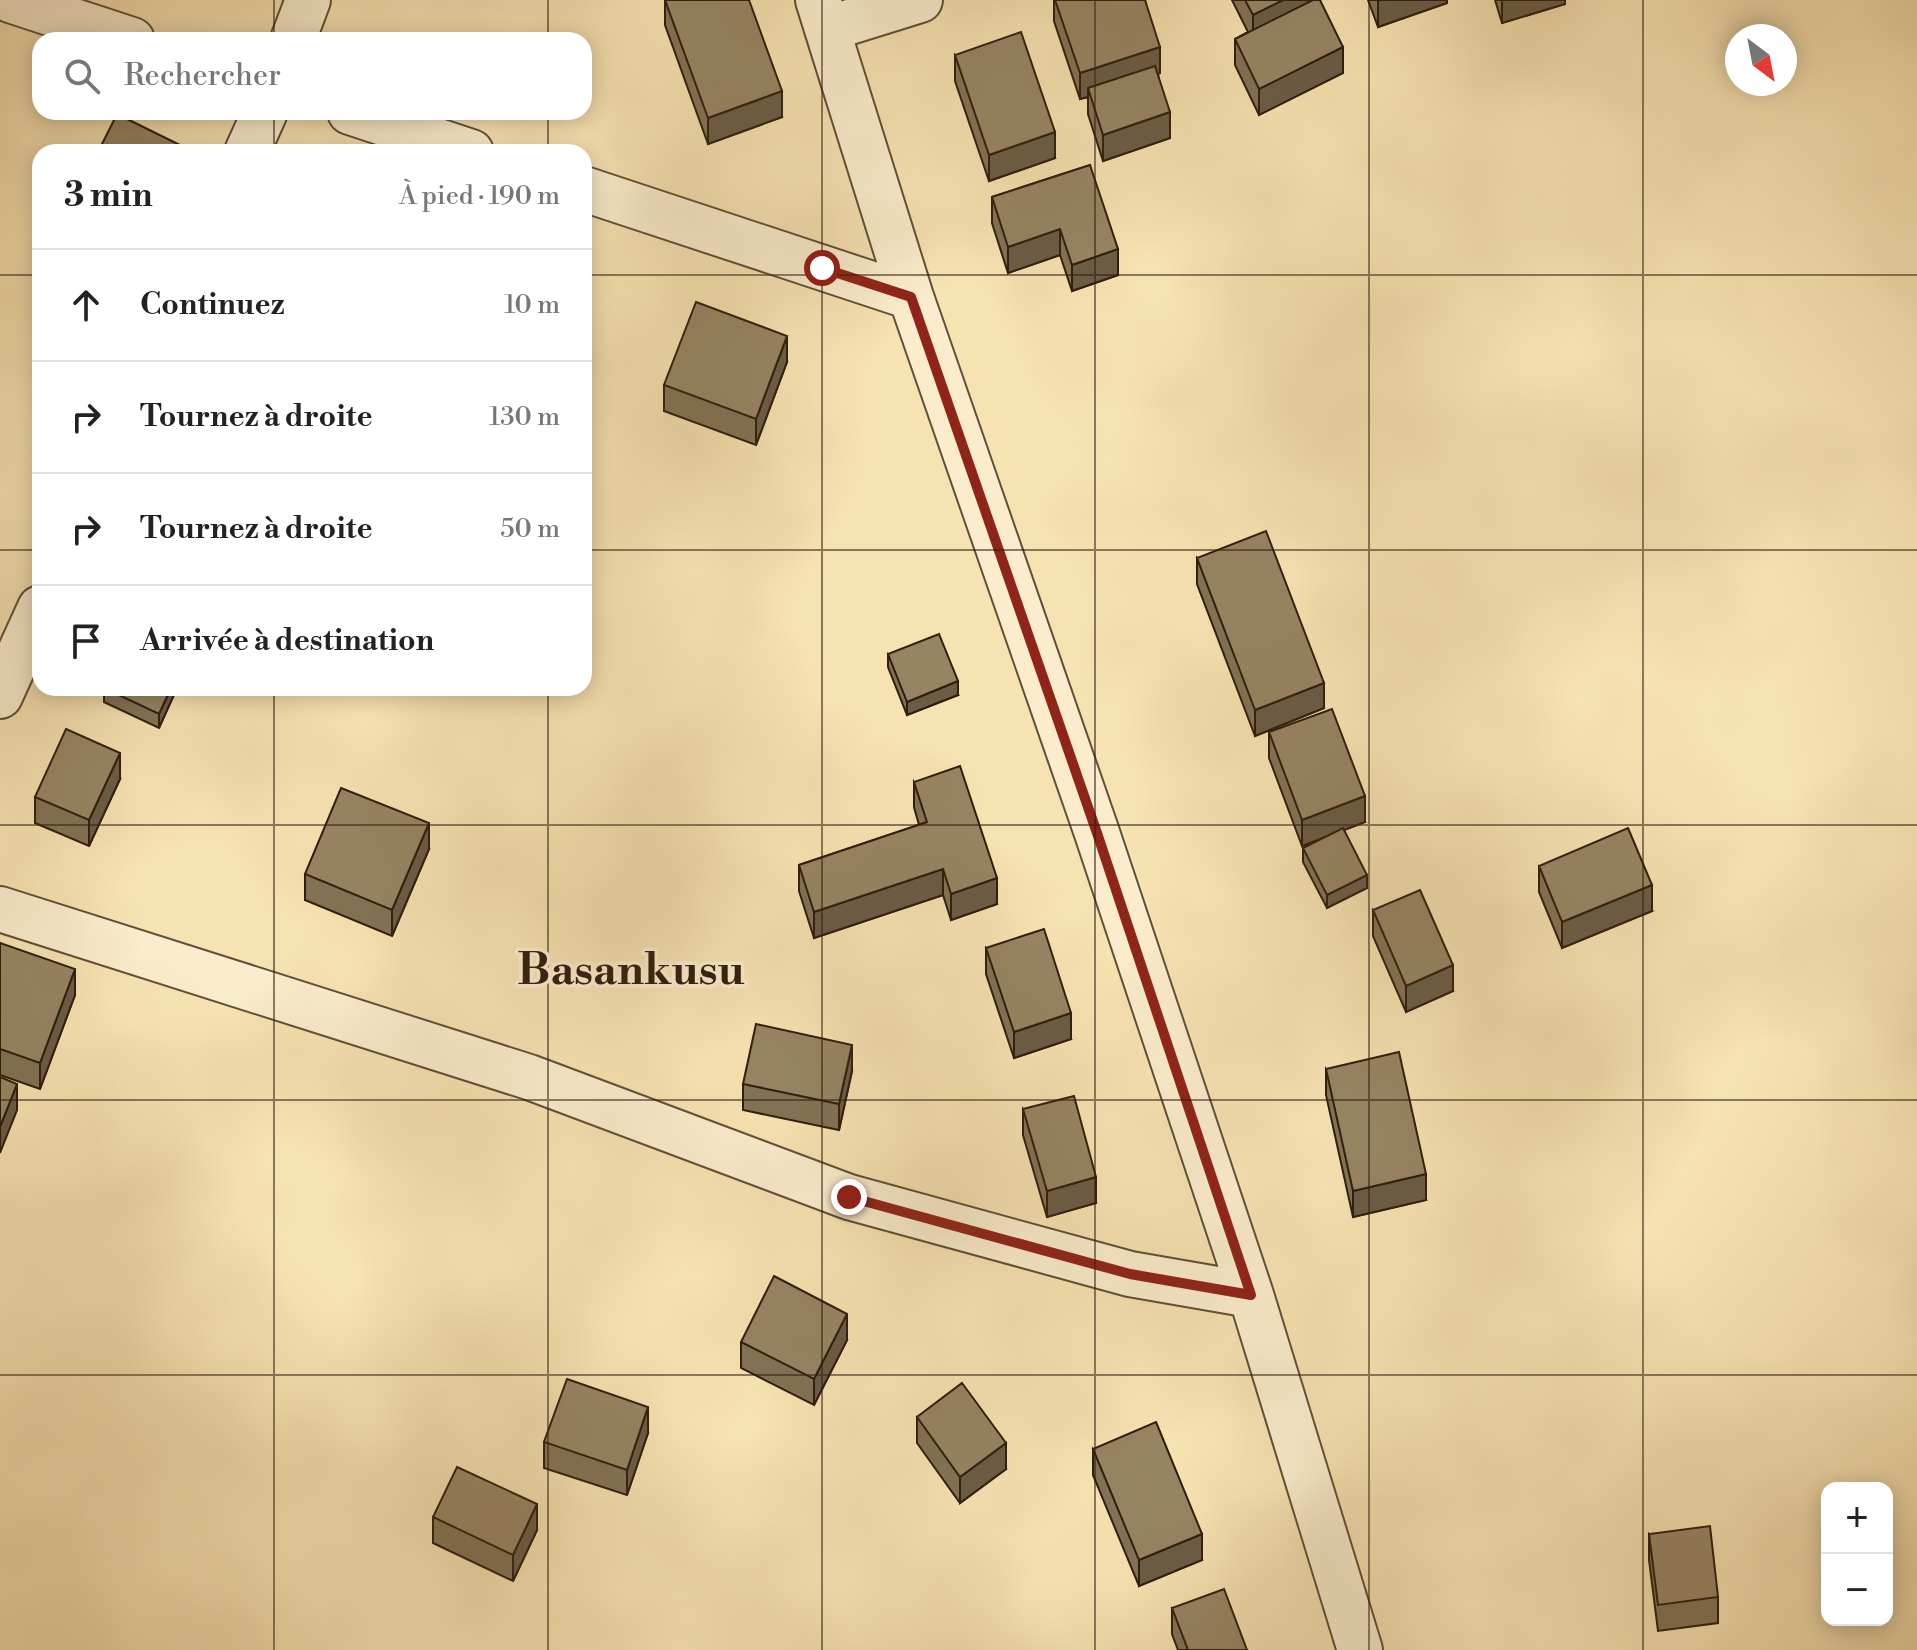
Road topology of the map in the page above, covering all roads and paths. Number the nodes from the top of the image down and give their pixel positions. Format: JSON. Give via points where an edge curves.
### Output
{"nodes":[{"id":1,"x":10,"y":0,"type":"edge"},
{"id":2,"x":308,"y":0,"type":"edge"},
{"id":3,"x":920,"y":0,"type":"edge"},
{"id":4,"x":823,"y":15,"type":"edge"},
{"id":5,"x":108,"y":32,"type":"edge"},
{"id":6,"x":296,"y":32,"type":"edge"},
{"id":7,"x":261,"y":120,"type":"edge"},
{"id":8,"x":374,"y":120,"type":"edge"},
{"id":9,"x":251,"y":144,"type":"edge"},
{"id":10,"x":447,"y":144,"type":"edge"},
{"id":11,"x":592,"y":192,"type":"edge"},
{"id":12,"x":911,"y":297,"type":"junction"},
{"id":13,"x":32,"y":626,"type":"edge"},
{"id":14,"x":0,"y":696,"type":"edge"},
{"id":15,"x":0,"y":909,"type":"edge"},
{"id":16,"x":1251,"y":1295,"type":"junction"},
{"id":17,"x":1360,"y":1650,"type":"edge"}],
"edges":[{"from":1,"to":5,"type":"street"},
{"from":2,"to":6,"type":"street"},
{"from":3,"to":4,"type":"street"},
{"from":4,"to":12,"type":"street"},
{"from":7,"to":9,"type":"street"},
{"from":8,"to":10,"type":"street"},
{"from":11,"to":12,"type":"street"},
{"from":12,"to":16,"type":"street"},
{"from":13,"to":14,"type":"street"},
{"from":15,"to":16,"type":"street","via":[[529,1077],[849,1197],[1130,1274]]},
{"from":16,"to":17,"type":"street"}]}
